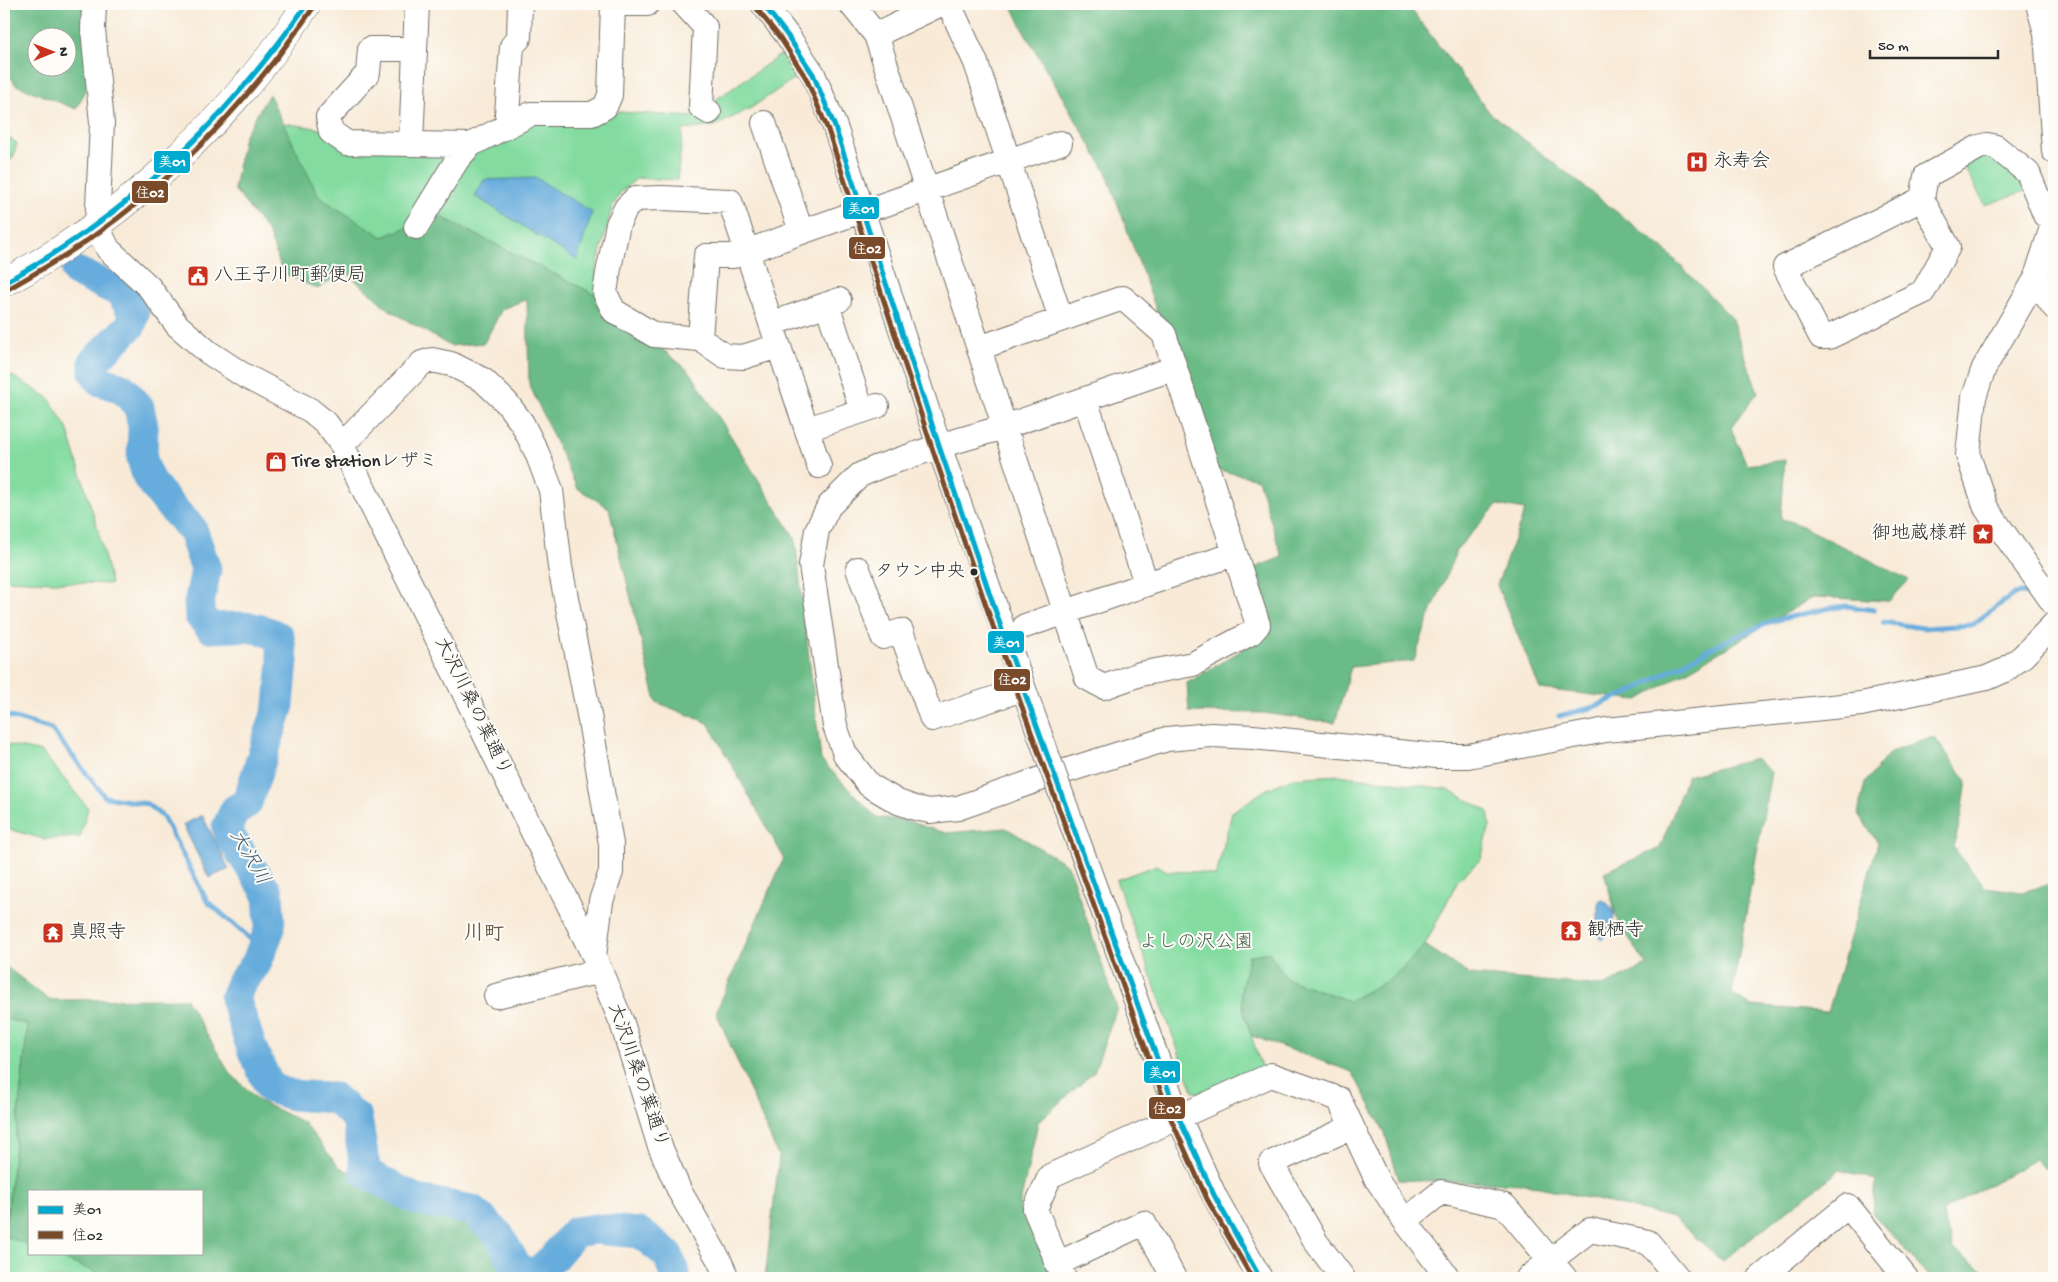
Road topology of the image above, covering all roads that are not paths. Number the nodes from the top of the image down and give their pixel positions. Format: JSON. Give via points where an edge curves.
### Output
{"nodes":[{"id":1,"x":94,"y":4,"type":"edge"},
{"id":2,"x":308,"y":4,"type":"edge"},
{"id":3,"x":417,"y":4,"type":"edge"},
{"id":4,"x":520,"y":4,"type":"edge"},
{"id":5,"x":647,"y":4,"type":"edge"},
{"id":6,"x":684,"y":4,"type":"edge"},
{"id":7,"x":763,"y":4,"type":"edge"},
{"id":8,"x":851,"y":4,"type":"edge"},
{"id":9,"x":941,"y":4,"type":"edge"},
{"id":10,"x":949,"y":4,"type":"edge"},
{"id":11,"x":2038,"y":4,"type":"edge"},
{"id":12,"x":876,"y":35,"type":"junction"},
{"id":13,"x":415,"y":50,"type":"junction"},
{"id":14,"x":705,"y":110,"type":"dead end"},
{"id":15,"x":764,"y":122,"type":"dead end"},
{"id":16,"x":510,"y":124,"type":"junction"},
{"id":17,"x":1060,"y":143,"type":"dead end"},
{"id":18,"x":411,"y":144,"type":"junction"},
{"id":19,"x":470,"y":145,"type":"junction"},
{"id":20,"x":2054,"y":151,"type":"edge"},
{"id":21,"x":1009,"y":162,"type":"junction"},
{"id":22,"x":927,"y":190,"type":"junction"},
{"id":23,"x":1922,"y":199,"type":"junction"},
{"id":24,"x":871,"y":208,"type":"junction"},
{"id":25,"x":2054,"y":220,"type":"edge"},
{"id":26,"x":97,"y":226,"type":"junction"},
{"id":27,"x":416,"y":227,"type":"dead end"},
{"id":28,"x":801,"y":231,"type":"junction"},
{"id":29,"x":746,"y":251,"type":"junction"},
{"id":30,"x":2035,"y":280,"type":"junction"},
{"id":31,"x":4,"y":283,"type":"edge"},
{"id":32,"x":2054,"y":307,"type":"edge"},
{"id":33,"x":1061,"y":319,"type":"junction"},
{"id":34,"x":771,"y":324,"type":"junction"},
{"id":35,"x":700,"y":339,"type":"junction"},
{"id":36,"x":778,"y":346,"type":"junction"},
{"id":37,"x":979,"y":348,"type":"junction"},
{"id":38,"x":1175,"y":368,"type":"junction"},
{"id":39,"x":1085,"y":399,"type":"junction"},
{"id":40,"x":1004,"y":427,"type":"junction"},
{"id":41,"x":806,"y":429,"type":"junction"},
{"id":42,"x":342,"y":445,"type":"junction"},
{"id":43,"x":939,"y":446,"type":"junction"},
{"id":44,"x":819,"y":466,"type":"dead end"},
{"id":45,"x":1234,"y":554,"type":"junction"},
{"id":46,"x":858,"y":569,"type":"dead end"},
{"id":47,"x":1146,"y":583,"type":"junction"},
{"id":48,"x":2054,"y":604,"type":"edge"},
{"id":49,"x":1065,"y":612,"type":"junction"},
{"id":50,"x":2054,"y":624,"type":"edge"},
{"id":51,"x":1025,"y":626,"type":"dead end"},
{"id":52,"x":1024,"y":688,"type":"junction"},
{"id":53,"x":597,"y":963,"type":"junction"},
{"id":54,"x":496,"y":996,"type":"dead end"},
{"id":55,"x":1178,"y":1116,"type":"junction"},
{"id":56,"x":1352,"y":1127,"type":"junction"},
{"id":57,"x":1405,"y":1221,"type":"junction"},
{"id":58,"x":1558,"y":1270,"type":"edge"},
{"id":59,"x":1060,"y":1271,"type":"edge"},
{"id":60,"x":1442,"y":1276,"type":"edge"},
{"id":61,"x":727,"y":1278,"type":"edge"},
{"id":62,"x":1174,"y":1278,"type":"edge"},
{"id":63,"x":1260,"y":1278,"type":"edge"},
{"id":64,"x":1343,"y":1278,"type":"edge"},
{"id":65,"x":1528,"y":1278,"type":"edge"},
{"id":66,"x":1678,"y":1278,"type":"edge"},
{"id":67,"x":1760,"y":1278,"type":"edge"},
{"id":68,"x":1906,"y":1278,"type":"edge"}],
"edges":[{"from":1,"to":26,"type":"street","via":[[93,29],[102,123]]},
{"from":2,"to":26,"type":"main road","via":[[250,80],[202,135]]},
{"from":3,"to":13,"type":"street"},
{"from":4,"to":16,"type":"street","via":[[519,38],[512,46],[507,114]]},
{"from":5,"to":16,"type":"street","via":[[613,4],[610,95],[605,107],[592,114],[531,114]]},
{"from":6,"to":14,"type":"street","via":[[722,54],[703,70]]},
{"from":7,"to":24,"type":"street","via":[[813,74]]},
{"from":8,"to":12,"type":"street"},
{"from":9,"to":12,"type":"street"},
{"from":10,"to":21,"type":"street","via":[[976,63]]},
{"from":11,"to":20,"type":"street","via":[[2046,33]]},
{"from":12,"to":22,"type":"street"},
{"from":13,"to":18,"type":"street"},
{"from":13,"to":18,"type":"street","via":[[370,49],[368,73],[328,117],[331,132],[347,142]]},
{"from":15,"to":28,"type":"street"},
{"from":16,"to":19,"type":"street"},
{"from":17,"to":21,"type":"street"},
{"from":18,"to":19,"type":"street"},
{"from":19,"to":27,"type":"street","via":[[457,160]]},
{"from":21,"to":22,"type":"street"},
{"from":21,"to":33,"type":"street"},
{"from":22,"to":24,"type":"street"},
{"from":22,"to":37,"type":"street"},
{"from":23,"to":23,"type":"street","via":[[1948,247],[1923,292],[1829,337],[1821,337],[1785,267]]},
{"from":23,"to":25,"type":"street","via":[[1926,176],[1987,145],[1996,147],[2028,173],[2045,215]]},
{"from":24,"to":28,"type":"street"},
{"from":24,"to":43,"type":"street"},
{"from":25,"to":30,"type":"street"},
{"from":26,"to":31,"type":"main road"},
{"from":26,"to":42,"type":"street","name":"大沢川桑の葉通り","via":[[108,249],[149,287],[177,325],[208,352],[243,375],[310,410],[326,423]]},
{"from":28,"to":29,"type":"street"},
{"from":29,"to":34,"type":"street"},
{"from":29,"to":35,"type":"street","via":[[734,256],[706,256]]},
{"from":29,"to":35,"type":"street","via":[[730,201],[635,199],[626,208],[618,224],[605,293],[614,310],[654,335]]},
{"from":30,"to":32,"type":"street"},
{"from":30,"to":48,"type":"street","via":[[1984,368],[1974,397],[1968,455],[1986,508]]},
{"from":33,"to":37,"type":"street"},
{"from":33,"to":38,"type":"street","via":[[1123,298],[1164,334]]},
{"from":34,"to":36,"type":"street"},
{"from":34,"to":41,"type":"street","via":[[833,302],[870,408]]},
{"from":35,"to":36,"type":"street","via":[[725,356],[743,357]]},
{"from":36,"to":41,"type":"street"},
{"from":37,"to":40,"type":"street"},
{"from":38,"to":39,"type":"street"},
{"from":38,"to":45,"type":"street"},
{"from":39,"to":40,"type":"street"},
{"from":39,"to":47,"type":"street"},
{"from":40,"to":43,"type":"street"},
{"from":40,"to":49,"type":"street"},
{"from":41,"to":44,"type":"street"},
{"from":42,"to":53,"type":"street","name":"大沢川桑の葉通り"},
{"from":42,"to":53,"type":"street","via":[[422,363],[432,360],[450,364],[483,380],[506,402],[537,453],[551,490],[560,567],[611,844],[611,872],[601,901]]},
{"from":43,"to":50,"type":"street","via":[[860,475],[842,491],[829,506],[817,530],[812,565],[835,726],[845,754],[869,785],[898,802],[930,811],[958,808],[1167,739],[1210,735],[1253,737],[1437,756],[1468,756],[1606,730],[1861,704],[1987,678],[2022,657]]},
{"from":43,"to":52,"type":"street"},
{"from":45,"to":47,"type":"street"},
{"from":45,"to":49,"type":"street","via":[[1258,624],[1251,633],[1193,664],[1140,674],[1104,687],[1087,678]]},
{"from":46,"to":52,"type":"street","via":[[883,637],[901,631],[932,719]]},
{"from":47,"to":49,"type":"street"},
{"from":49,"to":51,"type":"street"},
{"from":52,"to":55,"type":"street","bridge":true},
{"from":53,"to":54,"type":"street"},
{"from":53,"to":61,"type":"street","name":"大沢川桑の葉通り","via":[[622,1023],[659,1144],[680,1192]]},
{"from":55,"to":56,"type":"street","via":[[1271,1075],[1339,1098]]},
{"from":55,"to":59,"type":"street","via":[[1050,1176],[1035,1209]]},
{"from":55,"to":63,"type":"street","via":[[1214,1195]]},
{"from":56,"to":57,"type":"street","via":[[1376,1178]]},
{"from":56,"to":64,"type":"street","via":[[1271,1163],[1316,1242]]},
{"from":57,"to":58,"type":"street","via":[[1441,1192],[1505,1206]]},
{"from":57,"to":60,"type":"street"},
{"from":58,"to":65,"type":"street"},
{"from":58,"to":66,"type":"street","via":[[1590,1230],[1648,1242]]},
{"from":59,"to":62,"type":"street","via":[[1144,1223]]},
{"from":67,"to":68,"type":"street","via":[[1848,1206]]}]}
